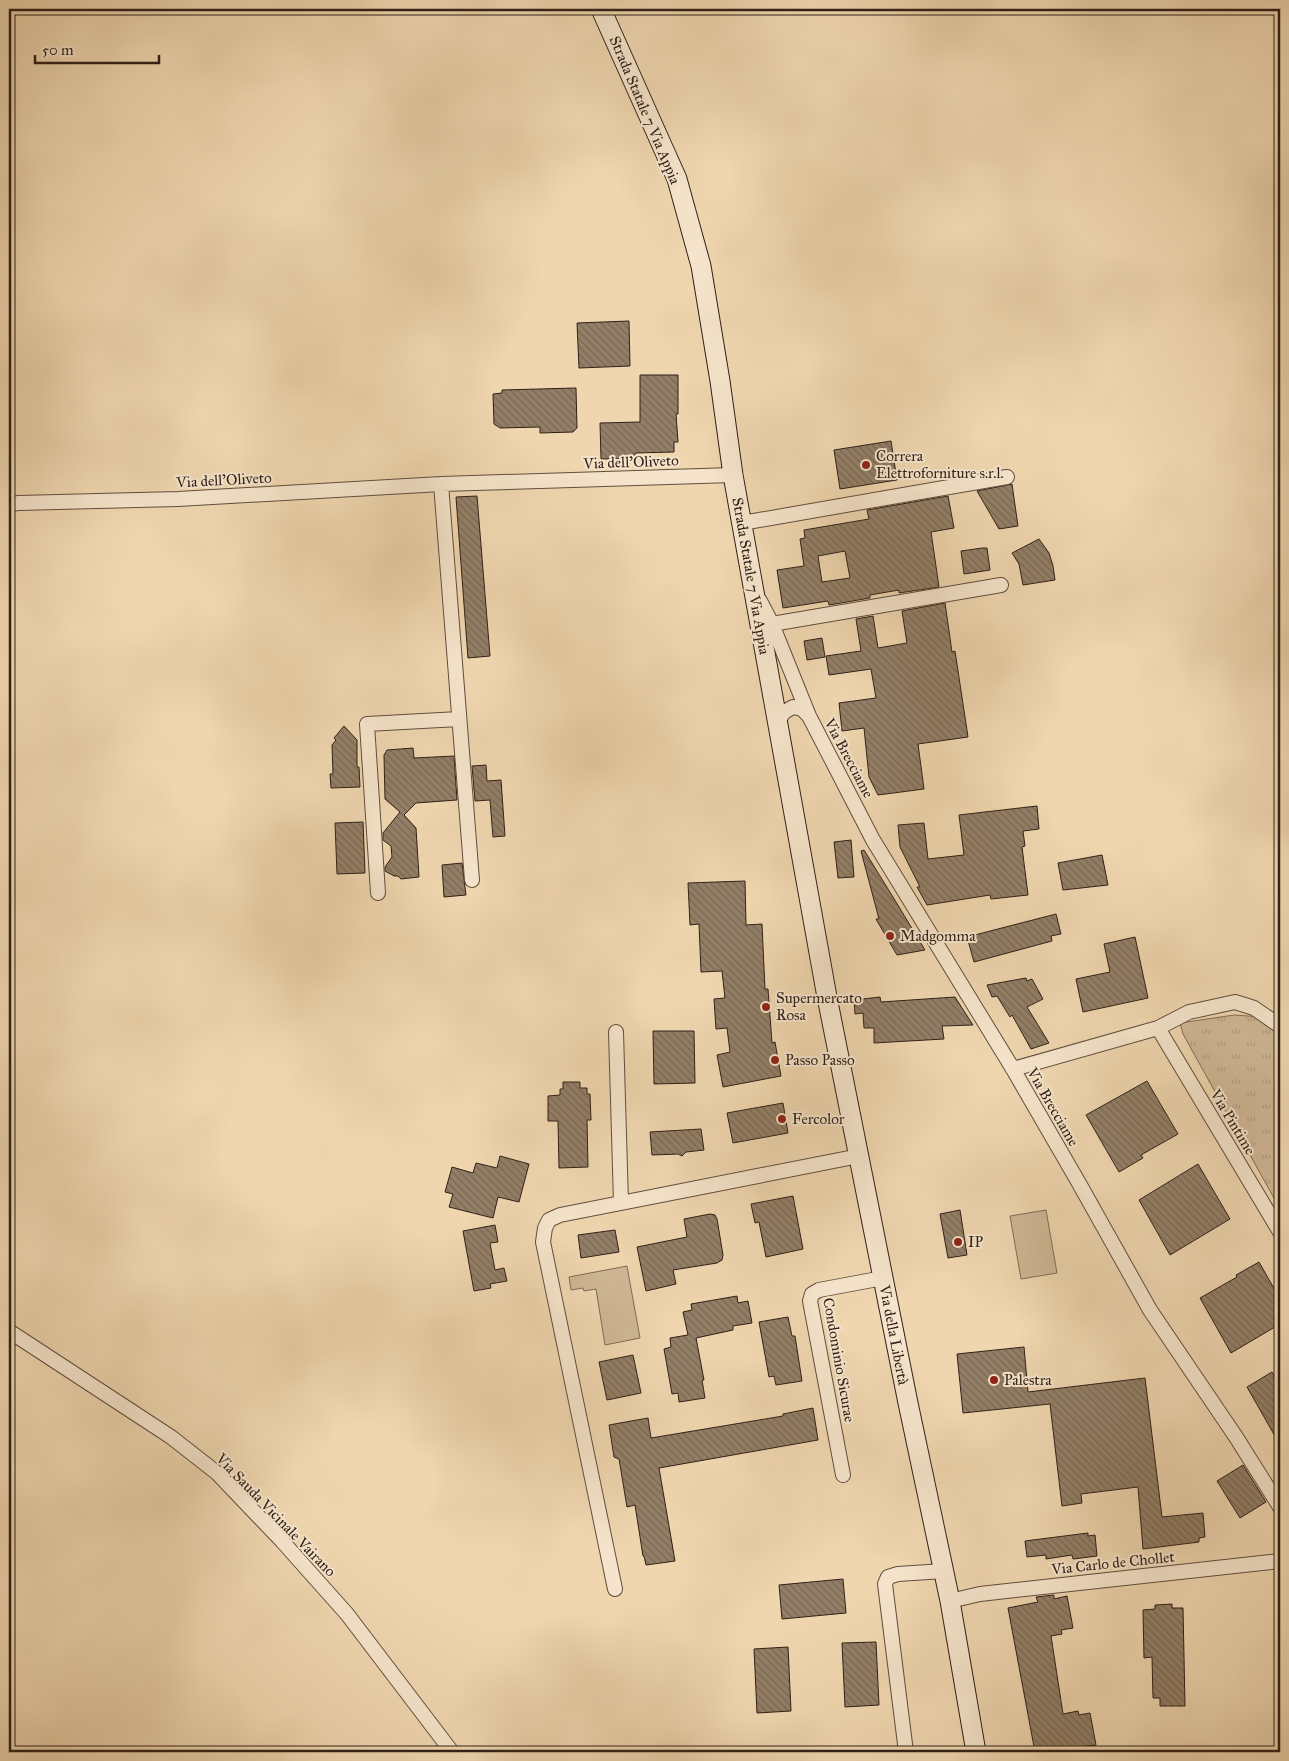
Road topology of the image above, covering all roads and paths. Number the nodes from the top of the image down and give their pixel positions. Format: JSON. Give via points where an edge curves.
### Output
{"nodes":[{"id":1,"x":601,"y":9,"type":"edge"},
{"id":2,"x":733,"y":475,"type":"junction"},
{"id":3,"x":1007,"y":477,"type":"dead end"},
{"id":4,"x":441,"y":484,"type":"junction"},
{"id":5,"x":9,"y":505,"type":"edge"},
{"id":6,"x":742,"y":523,"type":"junction"},
{"id":7,"x":1001,"y":585,"type":"dead end"},
{"id":8,"x":755,"y":591,"type":"junction"},
{"id":9,"x":772,"y":624,"type":"junction"},
{"id":10,"x":809,"y":716,"type":"junction"},
{"id":11,"x":459,"y":719,"type":"junction"},
{"id":12,"x":777,"y":723,"type":"junction"},
{"id":13,"x":472,"y":880,"type":"dead end"},
{"id":14,"x":378,"y":893,"type":"dead end"},
{"id":15,"x":1280,"y":1026,"type":"edge"},
{"id":16,"x":1158,"y":1028,"type":"junction"},
{"id":17,"x":616,"y":1032,"type":"dead end"},
{"id":18,"x":1013,"y":1069,"type":"junction"},
{"id":19,"x":858,"y":1156,"type":"junction"},
{"id":20,"x":620,"y":1203,"type":"junction"},
{"id":21,"x":1280,"y":1232,"type":"edge"},
{"id":22,"x":883,"y":1278,"type":"junction"},
{"id":23,"x":9,"y":1331,"type":"edge"},
{"id":24,"x":843,"y":1475,"type":"dead end"},
{"id":25,"x":1280,"y":1508,"type":"edge"},
{"id":26,"x":1280,"y":1561,"type":"edge"},
{"id":27,"x":944,"y":1571,"type":"junction"},
{"id":28,"x":615,"y":1589,"type":"dead end"},
{"id":29,"x":950,"y":1601,"type":"junction"},
{"id":30,"x":452,"y":1752,"type":"edge"},
{"id":31,"x":906,"y":1752,"type":"edge"},
{"id":32,"x":976,"y":1752,"type":"edge"}],
"edges":[{"from":1,"to":2,"type":"main road","name":"Strada Statale 7 Via Appia","via":[[677,179],[701,266]]},
{"from":2,"to":4,"type":"street","name":"Via dell'Oliveto"},
{"from":2,"to":6,"type":"main road","name":"Strada Statale 7 Via Appia"},
{"from":3,"to":6,"type":"street"},
{"from":4,"to":5,"type":"street","name":"Via dell'Oliveto"},
{"from":4,"to":11,"type":"street"},
{"from":6,"to":8,"type":"main road","name":"Strada Statale 7 Via Appia"},
{"from":7,"to":9,"type":"street"},
{"from":8,"to":9,"type":"street","name":"Via Brecciame"},
{"from":8,"to":12,"type":"main road","name":"Strada Statale 7 Via Appia"},
{"from":9,"to":10,"type":"street","name":"Via Brecciame"},
{"from":10,"to":12,"type":"street","name":"Via Brecciame","via":[[802,709],[793,707],[784,712]]},
{"from":10,"to":18,"type":"street","name":"Via Brecciame","via":[[874,840]]},
{"from":11,"to":13,"type":"street"},
{"from":11,"to":14,"type":"street","via":[[367,724]]},
{"from":12,"to":19,"type":"main road","name":"Strada Statale 7 Via Appia"},
{"from":15,"to":16,"type":"street","via":[[1254,1008],[1235,1002],[1189,1012]]},
{"from":16,"to":18,"type":"street"},
{"from":16,"to":21,"type":"street","name":"Via Pintime"},
{"from":17,"to":20,"type":"street"},
{"from":18,"to":25,"type":"street","name":"Via Brecciame","via":[[1150,1310]]},
{"from":19,"to":20,"type":"street"},
{"from":19,"to":22,"type":"main road","name":"Via della Libertà"},
{"from":20,"to":28,"type":"street","via":[[549,1220],[543,1242]]},
{"from":22,"to":24,"type":"street","name":"Condominio Sicurae","via":[[819,1290],[812,1294],[810,1301]]},
{"from":22,"to":27,"type":"main road","name":"Via della Libertà"},
{"from":23,"to":30,"type":"street","name":"Via Sauda Vicinale Vairano","via":[[171,1437],[217,1473],[347,1614]]},
{"from":26,"to":29,"type":"street","name":"Via Carlo de Chollet","via":[[980,1594]]},
{"from":27,"to":29,"type":"main road","name":"Via della Libertà"},
{"from":27,"to":31,"type":"street","via":[[898,1574],[888,1577],[885,1584]]},
{"from":29,"to":32,"type":"main road","name":"Via della Libertà"}]}
